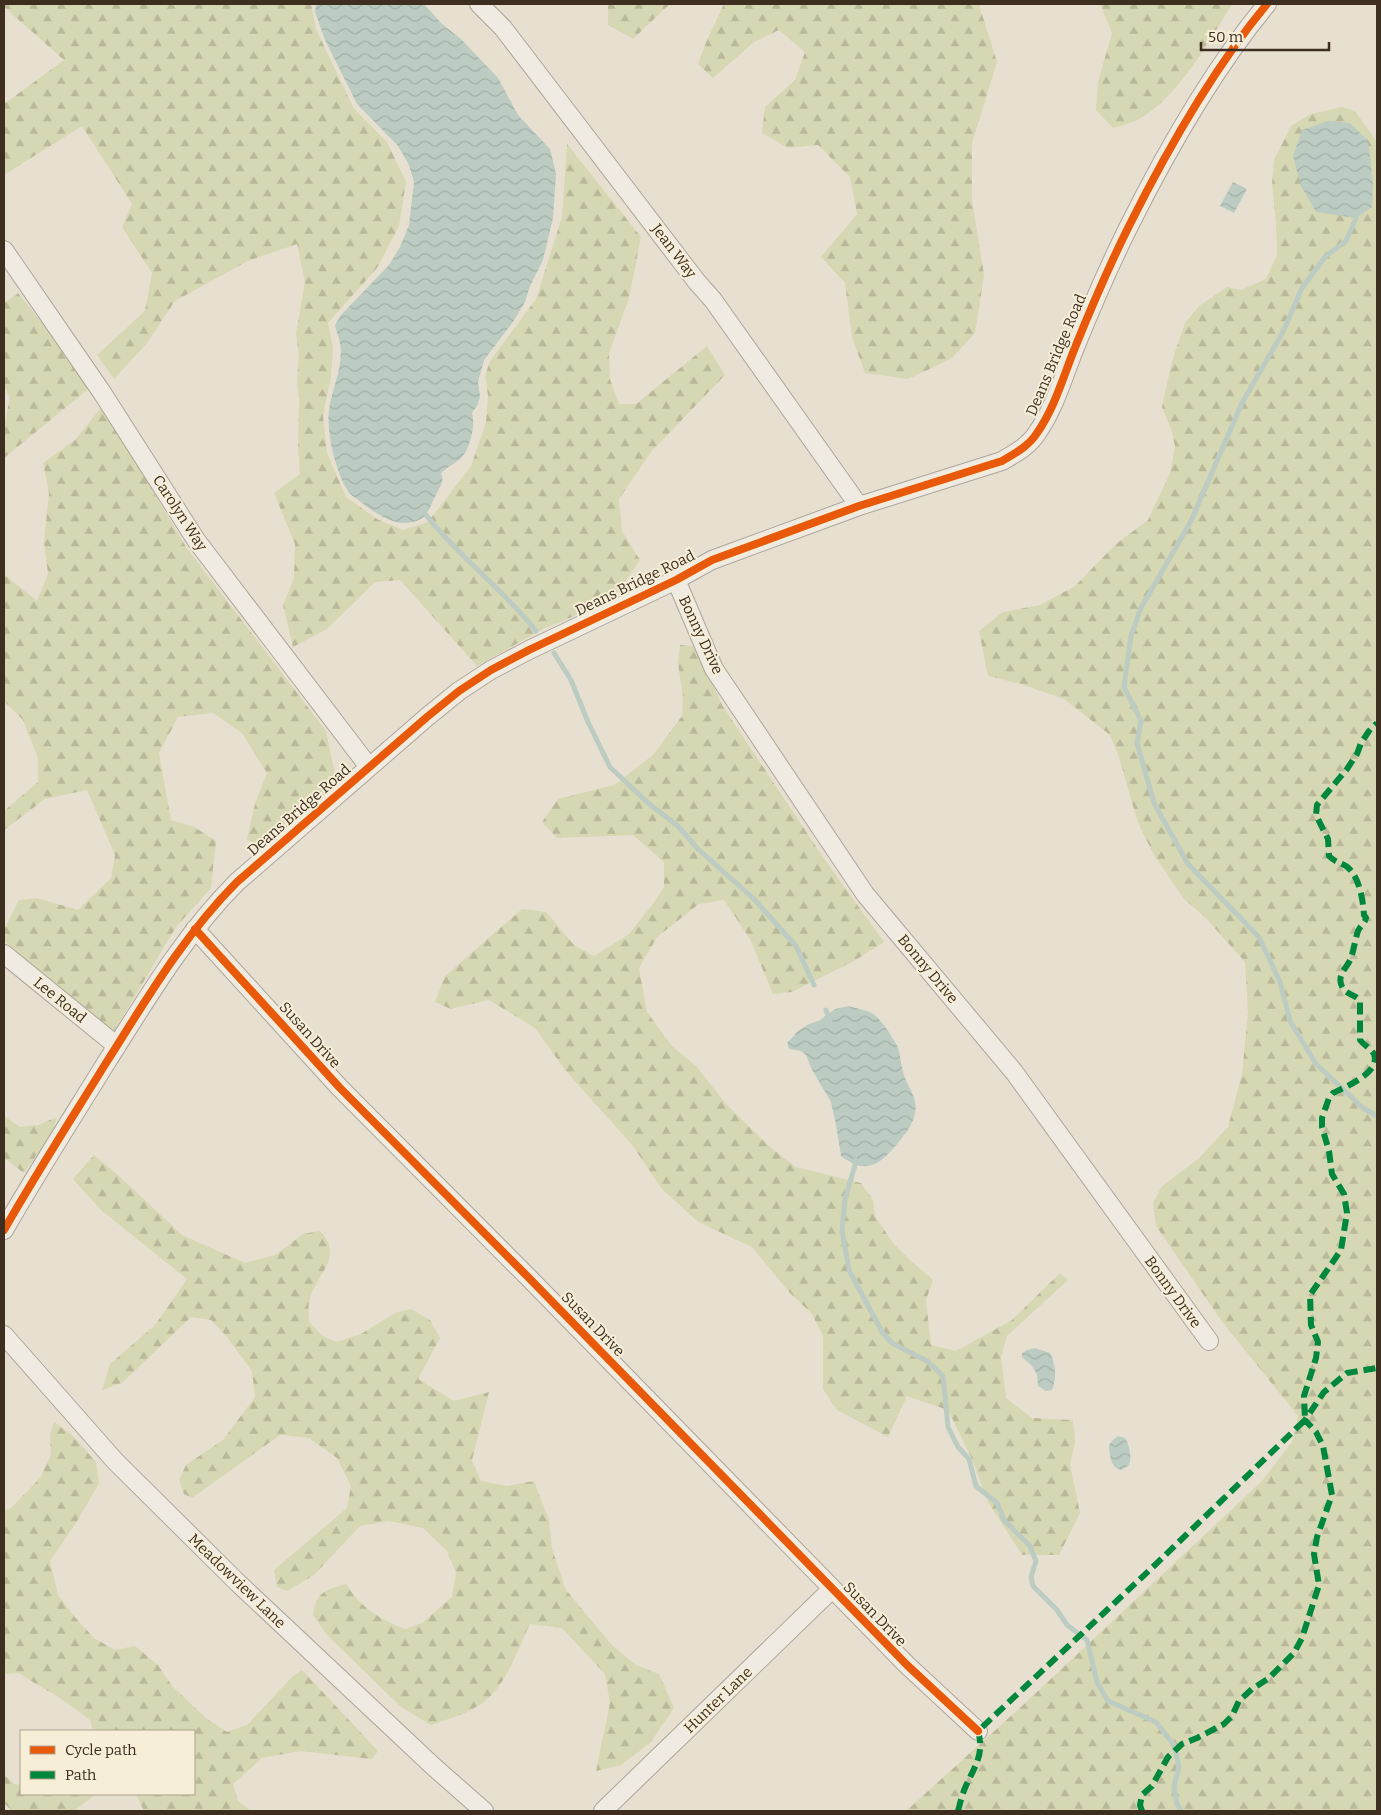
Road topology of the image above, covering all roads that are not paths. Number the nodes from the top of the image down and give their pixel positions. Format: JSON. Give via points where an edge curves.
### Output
{"nodes":[{"id":1,"x":479,"y":4,"type":"edge"},
{"id":2,"x":1267,"y":4,"type":"edge"},
{"id":3,"x":4,"y":250,"type":"edge"},
{"id":4,"x":859,"y":506,"type":"junction"},
{"id":5,"x":676,"y":580,"type":"junction"},
{"id":6,"x":369,"y":767,"type":"junction"},
{"id":7,"x":195,"y":929,"type":"junction"},
{"id":8,"x":4,"y":954,"type":"edge"},
{"id":9,"x":117,"y":1046,"type":"junction"},
{"id":10,"x":4,"y":1230,"type":"edge"},
{"id":11,"x":4,"y":1335,"type":"edge"},
{"id":12,"x":1208,"y":1341,"type":"dead end"},
{"id":13,"x":832,"y":1589,"type":"junction"},
{"id":14,"x":978,"y":1731,"type":"dead end"},
{"id":15,"x":484,"y":1811,"type":"edge"},
{"id":16,"x":603,"y":1811,"type":"edge"}],
"edges":[{"from":1,"to":4,"type":"street","name":"Jean Way","via":[[503,28],[713,300]]},
{"from":2,"to":4,"type":"street","name":"Deans Bridge Road","via":[[1220,68],[1130,224],[1036,434],[1020,451],[1002,461]]},
{"from":3,"to":6,"type":"street","name":"Carolyn Way","via":[[103,394],[196,540]]},
{"from":4,"to":5,"type":"street","name":"Deans Bridge Road","via":[[712,560]]},
{"from":5,"to":6,"type":"street","name":"Deans Bridge Road","via":[[490,670],[459,691]]},
{"from":5,"to":12,"type":"street","name":"Bonny Drive","via":[[714,669],[865,894],[1014,1072]]},
{"from":6,"to":7,"type":"street","name":"Deans Bridge Road","via":[[237,882]]},
{"from":7,"to":9,"type":"street","name":"Deans Bridge Road"},
{"from":7,"to":13,"type":"street","name":"Susan Drive","via":[[340,1088]]},
{"from":8,"to":9,"type":"street","name":"Lee Road"},
{"from":9,"to":10,"type":"street","name":"Deans Bridge Road"},
{"from":11,"to":15,"type":"street","name":"Meadowview Lane","via":[[115,1461],[238,1583]]},
{"from":13,"to":14,"type":"street","name":"Susan Drive"},
{"from":13,"to":16,"type":"street","name":"Hunter Lane"}]}
